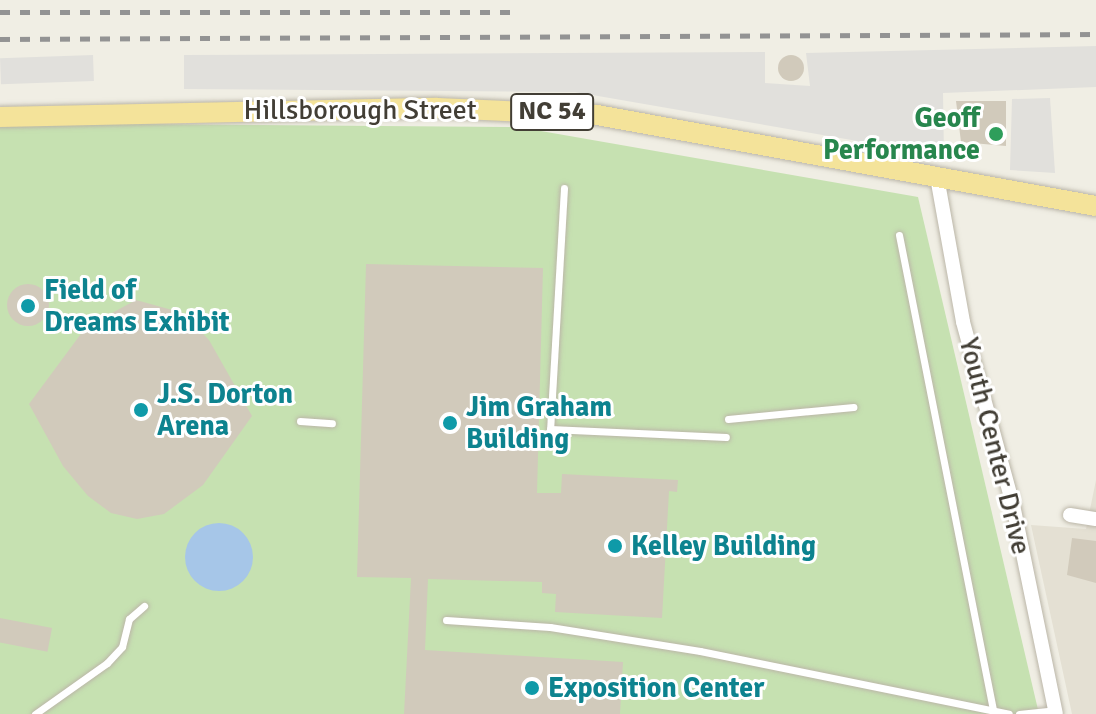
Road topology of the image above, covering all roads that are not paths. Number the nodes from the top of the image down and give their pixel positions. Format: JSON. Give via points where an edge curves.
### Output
{"nodes":[{"id":1,"x":0,"y":117,"type":"edge"},
{"id":2,"x":937,"y":177,"type":"junction"},
{"id":3,"x":564,"y":188,"type":"dead end"},
{"id":4,"x":1096,"y":206,"type":"edge"},
{"id":5,"x":899,"y":235,"type":"dead end"},
{"id":6,"x":853,"y":407,"type":"dead end"},
{"id":7,"x":728,"y":419,"type":"dead end"},
{"id":8,"x":300,"y":421,"type":"dead end"},
{"id":9,"x":332,"y":423,"type":"dead end"},
{"id":10,"x":726,"y":437,"type":"dead end"},
{"id":11,"x":1070,"y":515,"type":"dead end"},
{"id":12,"x":1096,"y":519,"type":"edge"},
{"id":13,"x":144,"y":606,"type":"dead end"},
{"id":14,"x":446,"y":620,"type":"dead end"},
{"id":15,"x":993,"y":711,"type":"junction"},
{"id":16,"x":1055,"y":712,"type":"edge"},
{"id":17,"x":35,"y":714,"type":"edge"},
{"id":18,"x":1009,"y":714,"type":"edge"},
{"id":19,"x":1019,"y":714,"type":"edge"}],
"edges":[{"from":1,"to":2,"type":"main road","name":"Hillsborough Street","number":"NC 54","via":[[530,110],[622,119]]},
{"from":2,"to":4,"type":"main road","name":"Hillsborough Street","number":"NC 54"},
{"from":2,"to":16,"type":"street","name":"Youth Center Drive","via":[[963,322],[1013,505]]},
{"from":3,"to":10,"type":"lane","via":[[550,429]]},
{"from":5,"to":15,"type":"lane"},
{"from":6,"to":7,"type":"lane"},
{"from":8,"to":9,"type":"lane"},
{"from":11,"to":12,"type":"street"},
{"from":13,"to":17,"type":"lane","via":[[126,624],[122,647],[90,678]]},
{"from":14,"to":15,"type":"lane","via":[[550,627],[700,651]]},
{"from":15,"to":18,"type":"lane"},
{"from":16,"to":19,"type":"lane"}]}
